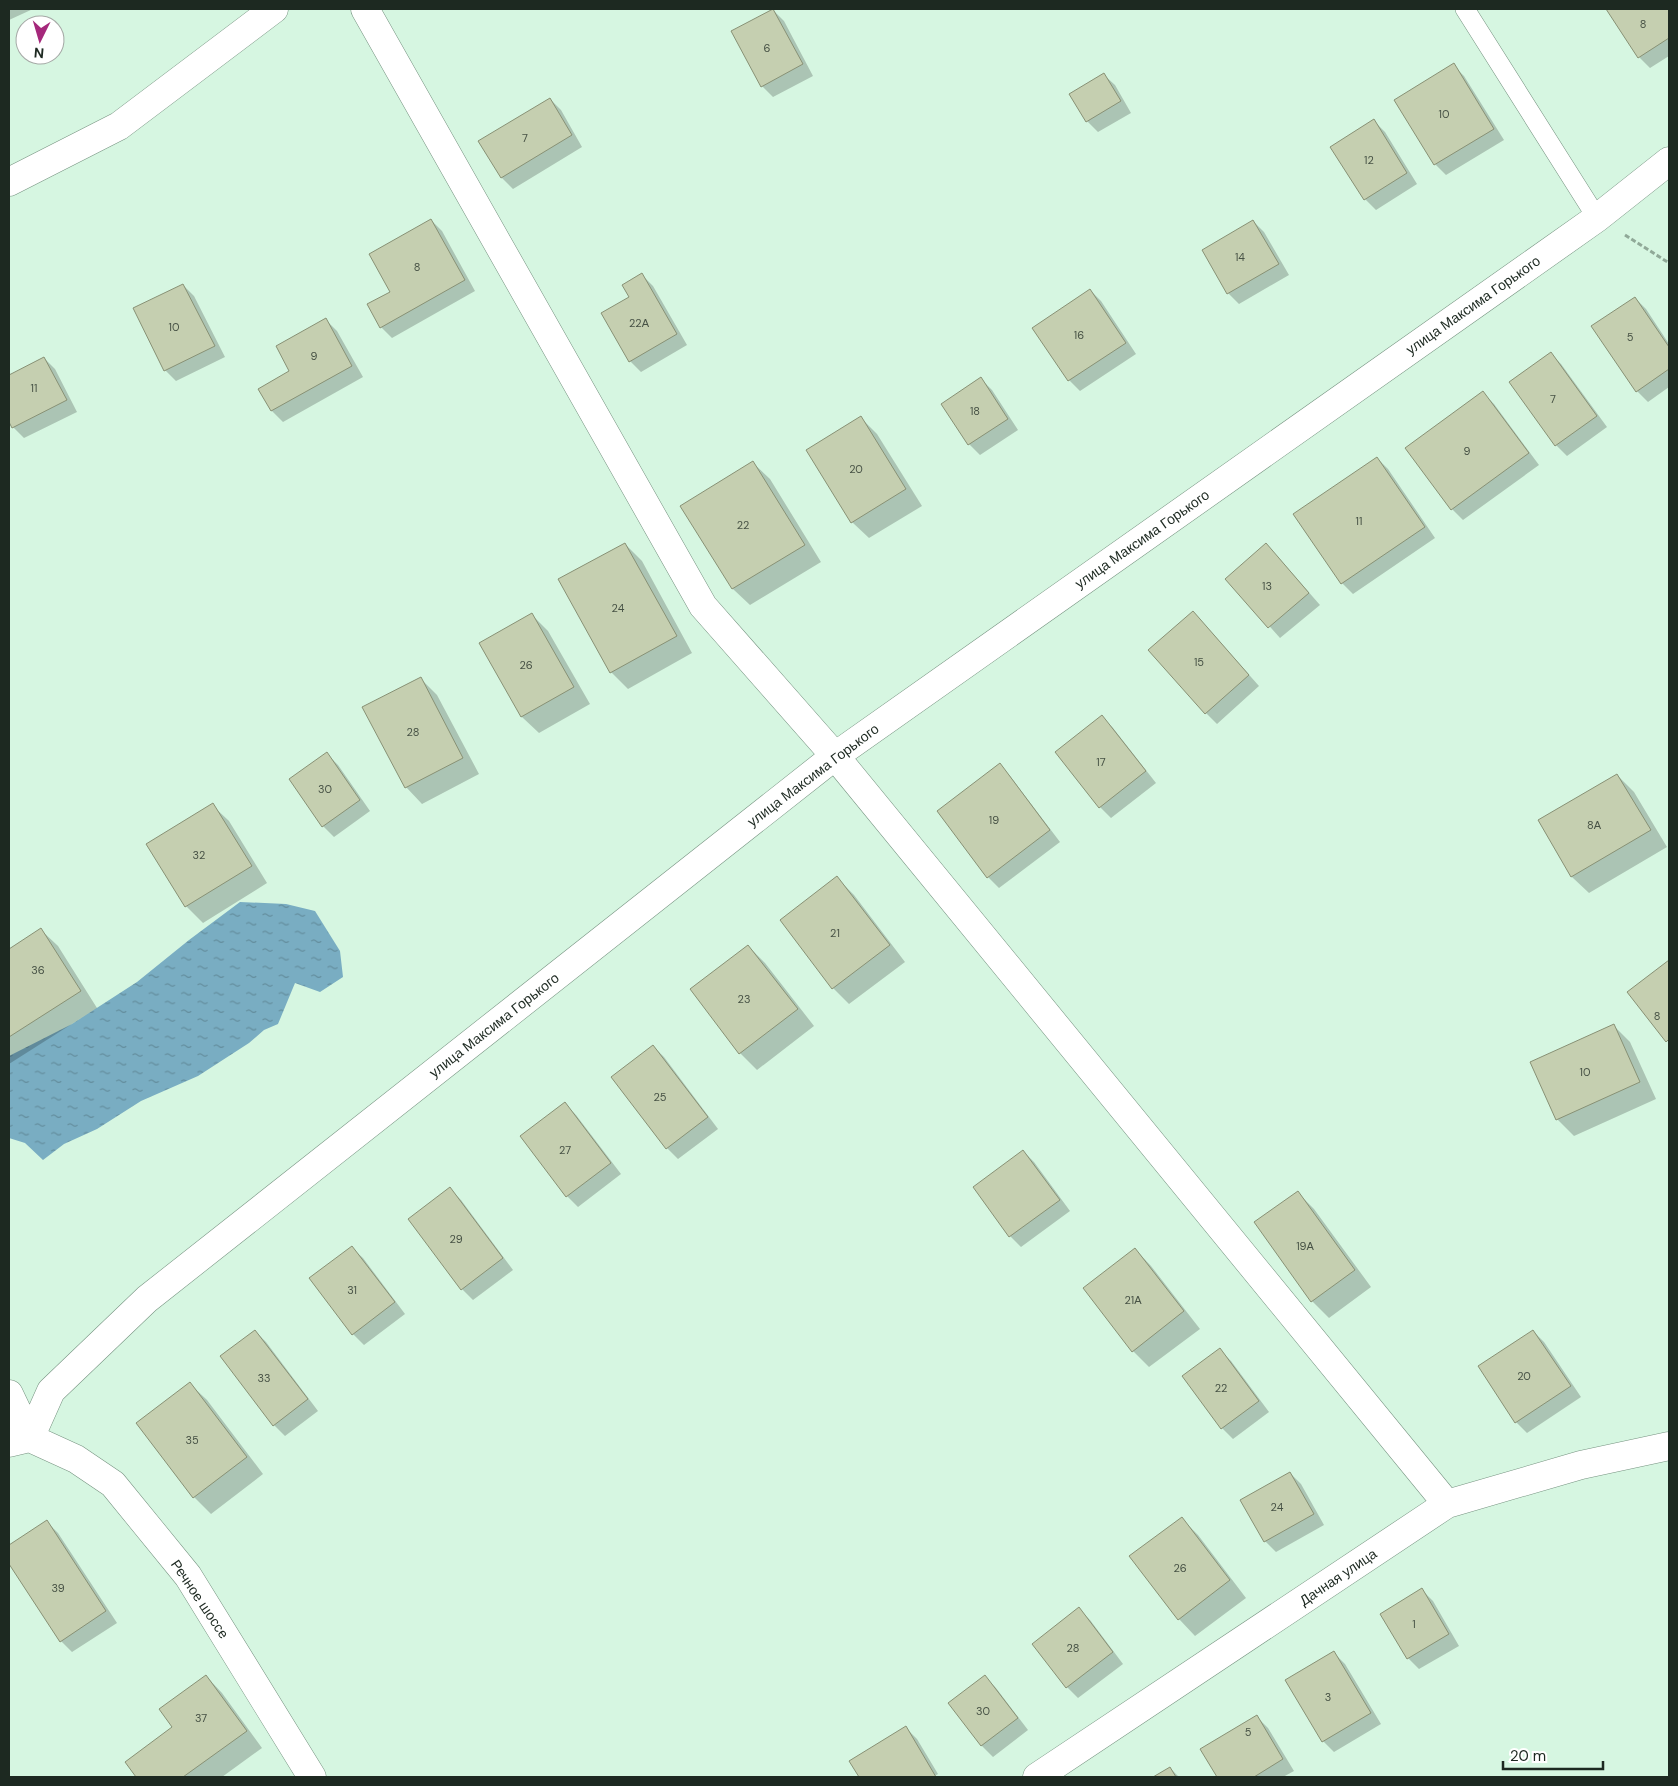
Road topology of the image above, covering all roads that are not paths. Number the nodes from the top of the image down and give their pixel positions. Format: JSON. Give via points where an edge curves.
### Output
{"nodes":[{"id":1,"x":274,"y":9,"type":"edge"},
{"id":2,"x":364,"y":9,"type":"edge"},
{"id":3,"x":1465,"y":9,"type":"edge"},
{"id":4,"x":1669,"y":161,"type":"edge"},
{"id":5,"x":9,"y":182,"type":"edge"},
{"id":6,"x":1597,"y":218,"type":"junction"},
{"id":7,"x":835,"y":756,"type":"junction"},
{"id":8,"x":9,"y":1394,"type":"edge"},
{"id":9,"x":19,"y":1441,"type":"edge"},
{"id":10,"x":1669,"y":1446,"type":"edge"},
{"id":11,"x":1447,"y":1504,"type":"junction"},
{"id":12,"x":312,"y":1777,"type":"edge"},
{"id":13,"x":1037,"y":1777,"type":"edge"}],
"edges":[{"from":1,"to":5,"type":"street","via":[[119,126]]},
{"from":2,"to":7,"type":"street","via":[[703,606]]},
{"from":3,"to":6,"type":"lane"},
{"from":4,"to":6,"type":"street","name":"улица Максима Горького"},
{"from":6,"to":7,"type":"street","name":"улица Максима Горького"},
{"from":7,"to":9,"type":"street","name":"улица Максима Горького","via":[[147,1299],[51,1391]]},
{"from":7,"to":11,"type":"street"},
{"from":8,"to":9,"type":"street"},
{"from":9,"to":12,"type":"street","name":"Речное шоссе","via":[[76,1459],[113,1484],[188,1576]]},
{"from":10,"to":11,"type":"street","name":"Дачная улица","via":[[1580,1465]]},
{"from":11,"to":13,"type":"street","name":"Дачная улица"}]}
